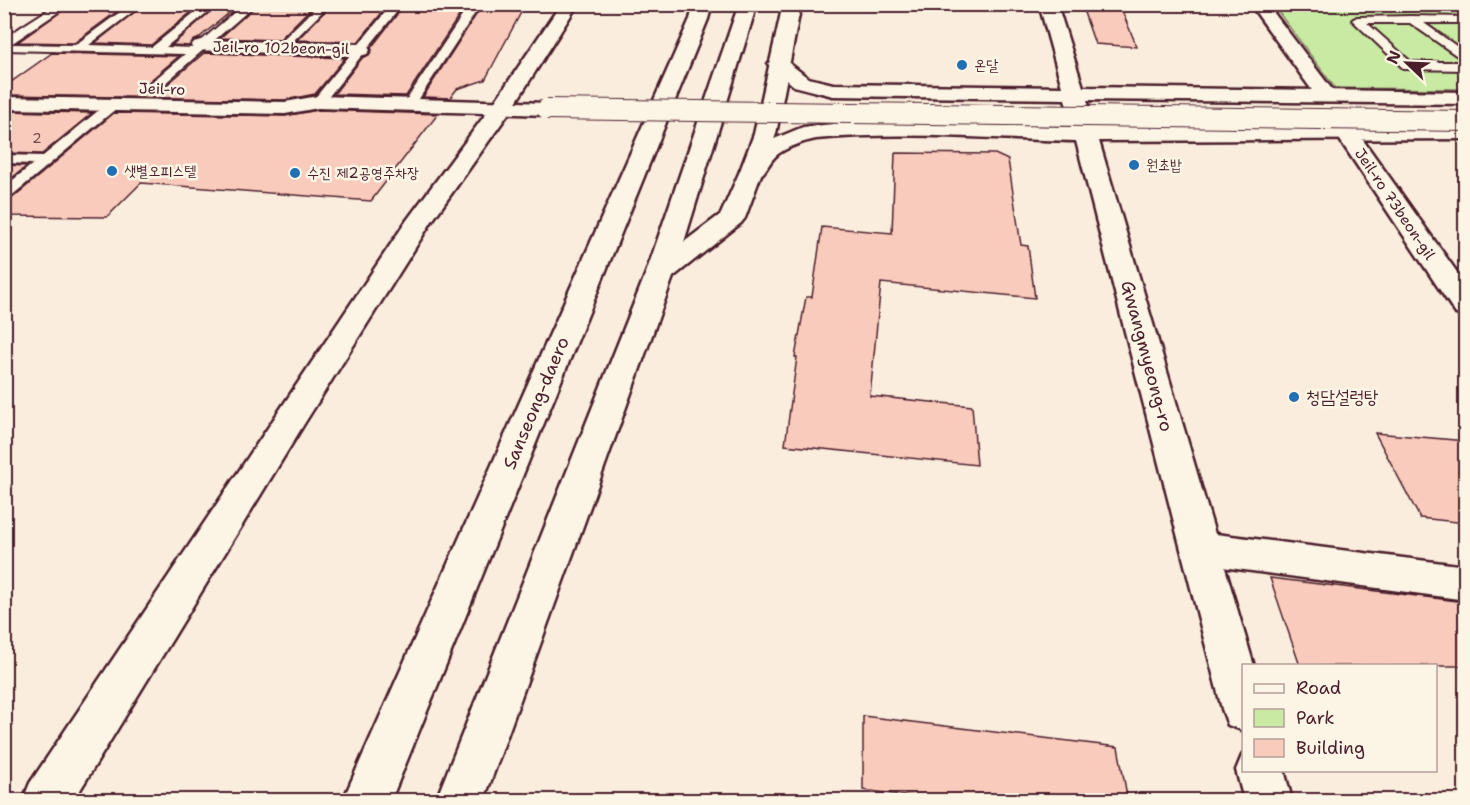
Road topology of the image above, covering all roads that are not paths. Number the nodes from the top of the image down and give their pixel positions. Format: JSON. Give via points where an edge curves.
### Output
{"nodes":[{"id":1,"x":65,"y":4,"type":"edge"},
{"id":2,"x":138,"y":4,"type":"edge"},
{"id":3,"x":212,"y":4,"type":"edge"},
{"id":4,"x":251,"y":4,"type":"edge"},
{"id":5,"x":325,"y":4,"type":"edge"},
{"id":6,"x":398,"y":4,"type":"edge"},
{"id":7,"x":476,"y":4,"type":"edge"},
{"id":8,"x":570,"y":4,"type":"edge"},
{"id":9,"x":702,"y":4,"type":"edge"},
{"id":10,"x":748,"y":4,"type":"edge"},
{"id":11,"x":792,"y":4,"type":"edge"},
{"id":12,"x":1048,"y":4,"type":"edge"},
{"id":13,"x":1258,"y":4,"type":"edge"},
{"id":14,"x":1411,"y":19,"type":"junction"},
{"id":15,"x":1466,"y":20,"type":"edge"},
{"id":16,"x":4,"y":45,"type":"edge"},
{"id":17,"x":280,"y":48,"type":"junction"},
{"id":18,"x":77,"y":49,"type":"junction"},
{"id":19,"x":198,"y":49,"type":"junction"},
{"id":20,"x":360,"y":50,"type":"junction"},
{"id":21,"x":154,"y":51,"type":"junction"},
{"id":22,"x":1466,"y":59,"type":"edge"},
{"id":23,"x":778,"y":64,"type":"junction"},
{"id":24,"x":1466,"y":66,"type":"edge"},
{"id":25,"x":4,"y":86,"type":"edge"},
{"id":26,"x":151,"y":89,"type":"junction"},
{"id":27,"x":1074,"y":94,"type":"junction"},
{"id":28,"x":1326,"y":96,"type":"junction"},
{"id":29,"x":1466,"y":98,"type":"edge"},
{"id":30,"x":318,"y":102,"type":"junction"},
{"id":31,"x":4,"y":103,"type":"edge"},
{"id":32,"x":114,"y":104,"type":"junction"},
{"id":33,"x":409,"y":105,"type":"junction"},
{"id":34,"x":502,"y":107,"type":"junction"},
{"id":35,"x":1466,"y":121,"type":"edge"},
{"id":36,"x":1345,"y":131,"type":"junction"},
{"id":37,"x":1466,"y":132,"type":"edge"},
{"id":38,"x":1086,"y":134,"type":"junction"},
{"id":39,"x":4,"y":159,"type":"edge"},
{"id":40,"x":47,"y":160,"type":"junction"},
{"id":41,"x":752,"y":171,"type":"junction"},
{"id":42,"x":4,"y":195,"type":"edge"},
{"id":43,"x":660,"y":273,"type":"junction"},
{"id":44,"x":1465,"y":306,"type":"edge"},
{"id":45,"x":1200,"y":549,"type":"junction"},
{"id":46,"x":1466,"y":583,"type":"edge"},
{"id":47,"x":1242,"y":702,"type":"edge"},
{"id":48,"x":1260,"y":772,"type":"edge"},
{"id":49,"x":47,"y":801,"type":"edge"},
{"id":50,"x":367,"y":801,"type":"edge"},
{"id":51,"x":459,"y":801,"type":"edge"},
{"id":52,"x":1268,"y":801,"type":"edge"}],
"edges":[{"from":1,"to":16,"type":"lane"},
{"from":2,"to":18,"type":"lane"},
{"from":3,"to":21,"type":"lane"},
{"from":4,"to":19,"type":"lane","name":"Jeil-ro 102beon-gil"},
{"from":5,"to":17,"type":"lane"},
{"from":6,"to":20,"type":"lane"},
{"from":7,"to":33,"type":"lane"},
{"from":8,"to":34,"type":"main road"},
{"from":9,"to":50,"type":"main road","name":"Sanseong-daero"},
{"from":10,"to":43,"type":"main road"},
{"from":11,"to":23,"type":"main road"},
{"from":12,"to":27,"type":"main road","name":"Gwangmyeong-ro"},
{"from":13,"to":28,"type":"main road"},
{"from":14,"to":15,"type":"lane"},
{"from":14,"to":22,"type":"lane"},
{"from":14,"to":24,"type":"lane","via":[[1357,20],[1408,66]]},
{"from":16,"to":18,"type":"lane"},
{"from":17,"to":19,"type":"main road","name":"Jeil-ro 102beon-gil"},
{"from":17,"to":20,"type":"main road","name":"Jeil-ro 102beon-gil"},
{"from":18,"to":21,"type":"lane"},
{"from":19,"to":21,"type":"lane"},
{"from":19,"to":26,"type":"lane","name":"Jeil-ro 102beon-gil"},
{"from":20,"to":30,"type":"lane"},
{"from":23,"to":27,"type":"main road","via":[[801,82],[834,90]]},
{"from":23,"to":41,"type":"main road","via":[[765,134]]},
{"from":25,"to":26,"type":"main road","name":"Jeil-ro"},
{"from":26,"to":30,"type":"main road","name":"Jeil-ro","via":[[294,93]]},
{"from":27,"to":28,"type":"main road"},
{"from":27,"to":38,"type":"main road","name":"Gwangmyeong-ro"},
{"from":28,"to":29,"type":"main road"},
{"from":30,"to":32,"type":"main road","name":"Jeil-ro","via":[[285,108]]},
{"from":30,"to":33,"type":"main road","name":"Jeil-ro"},
{"from":31,"to":32,"type":"main road","name":"Jeil-ro"},
{"from":32,"to":40,"type":"lane"},
{"from":33,"to":34,"type":"main road","name":"Jeil-ro"},
{"from":34,"to":35,"type":"main road","name":"Jeil-ro","bridge":true},
{"from":34,"to":49,"type":"main road","via":[[420,220],[298,405]]},
{"from":36,"to":37,"type":"main road"},
{"from":36,"to":38,"type":"main road"},
{"from":36,"to":44,"type":"main road","name":"Jeil-ro 73beon-gil"},
{"from":38,"to":41,"type":"main road","via":[[854,129],[803,134],[770,149]]},
{"from":38,"to":45,"type":"main road","name":"Gwangmyeong-ro"},
{"from":39,"to":40,"type":"lane"},
{"from":40,"to":42,"type":"lane"},
{"from":41,"to":43,"type":"main road","via":[[732,218]]},
{"from":43,"to":51,"type":"main road"},
{"from":45,"to":46,"type":"main road"},
{"from":45,"to":47,"type":"main road","name":"Gwangmyeong-ro"},
{"from":48,"to":52,"type":"main road"}]}
